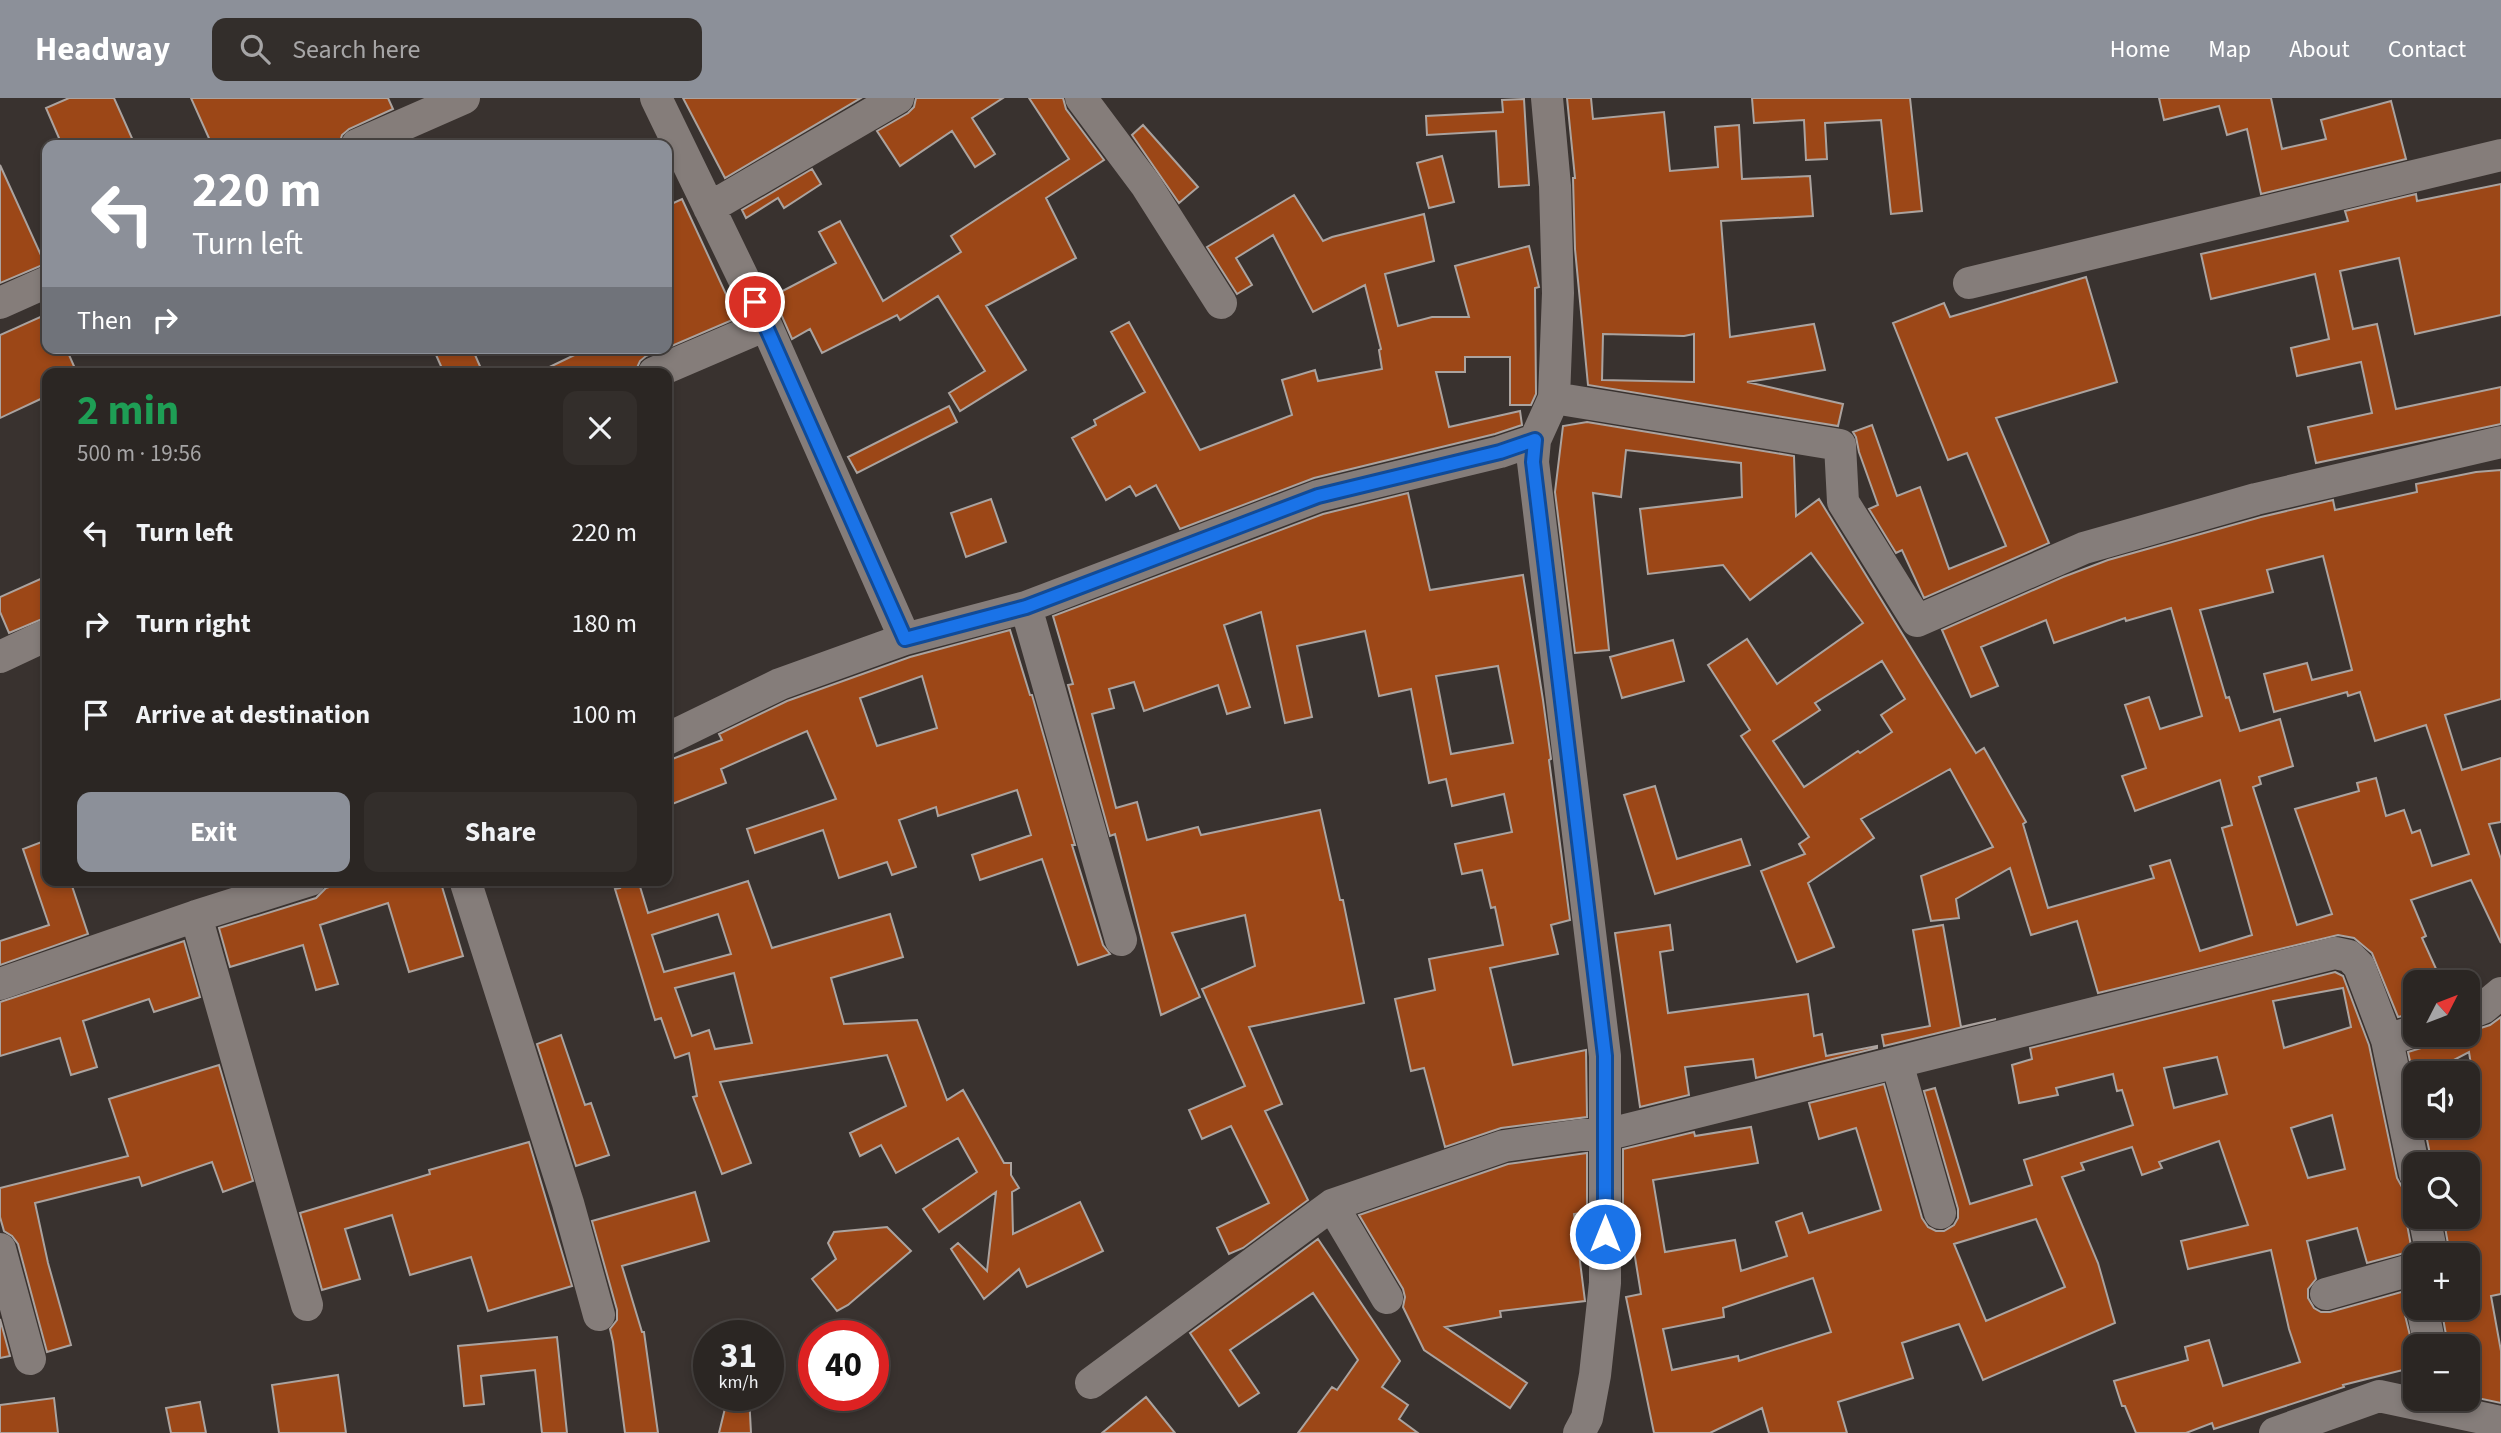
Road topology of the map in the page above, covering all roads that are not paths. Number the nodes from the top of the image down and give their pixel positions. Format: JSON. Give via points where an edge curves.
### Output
{"nodes":[{"id":1,"x":464,"y":98,"type":"edge"},
{"id":2,"x":656,"y":98,"type":"edge"},
{"id":3,"x":898,"y":98,"type":"edge"},
{"id":4,"x":1081,"y":98,"type":"edge"},
{"id":5,"x":1547,"y":98,"type":"edge"},
{"id":6,"x":368,"y":140,"type":"edge"},
{"id":7,"x":2501,"y":155,"type":"edge"},
{"id":8,"x":709,"y":208,"type":"junction"},
{"id":9,"x":1969,"y":283,"type":"dead end"},
{"id":10,"x":42,"y":284,"type":"edge"},
{"id":11,"x":0,"y":303,"type":"edge"},
{"id":12,"x":1222,"y":303,"type":"dead end"},
{"id":13,"x":766,"y":325,"type":"junction"},
{"id":14,"x":666,"y":368,"type":"edge"},
{"id":15,"x":1554,"y":398,"type":"junction"},
{"id":16,"x":1535,"y":440,"type":"junction"},
{"id":17,"x":2501,"y":442,"type":"edge"},
{"id":18,"x":1026,"y":607,"type":"junction"},
{"id":19,"x":42,"y":637,"type":"edge"},
{"id":20,"x":905,"y":639,"type":"junction"},
{"id":21,"x":0,"y":657,"type":"edge"},
{"id":22,"x":672,"y":737,"type":"edge"},
{"id":23,"x":291,"y":886,"type":"edge"},
{"id":24,"x":467,"y":886,"type":"edge"},
{"id":25,"x":196,"y":916,"type":"junction"},
{"id":26,"x":1121,"y":940,"type":"dead end"},
{"id":27,"x":0,"y":984,"type":"edge"},
{"id":28,"x":2501,"y":993,"type":"edge"},
{"id":29,"x":2480,"y":1009,"type":"edge"},
{"id":30,"x":2401,"y":1035,"type":"edge"},
{"id":31,"x":1897,"y":1063,"type":"junction"},
{"id":32,"x":1605,"y":1135,"type":"junction"},
{"id":33,"x":2413,"y":1152,"type":"edge"},
{"id":34,"x":1332,"y":1205,"type":"junction"},
{"id":35,"x":1940,"y":1213,"type":"dead end"},
{"id":36,"x":0,"y":1249,"type":"edge"},
{"id":37,"x":2403,"y":1272,"type":"edge"},
{"id":38,"x":2326,"y":1294,"type":"dead end"},
{"id":39,"x":1387,"y":1298,"type":"dead end"},
{"id":40,"x":307,"y":1305,"type":"dead end"},
{"id":41,"x":599,"y":1315,"type":"dead end"},
{"id":42,"x":30,"y":1359,"type":"dead end"},
{"id":43,"x":1091,"y":1383,"type":"dead end"},
{"id":44,"x":2403,"y":1399,"type":"edge"},
{"id":45,"x":2466,"y":1411,"type":"edge"},
{"id":46,"x":2501,"y":1422,"type":"edge"},
{"id":47,"x":1591,"y":1428,"type":"edge"},
{"id":48,"x":2274,"y":1433,"type":"edge"}],
"edges":[{"from":1,"to":6,"type":"street"},
{"from":2,"to":8,"type":"street"},
{"from":3,"to":8,"type":"street"},
{"from":4,"to":12,"type":"street","via":[[1146,185]]},
{"from":5,"to":15,"type":"street","via":[[1558,293]]},
{"from":7,"to":9,"type":"street"},
{"from":8,"to":13,"type":"street"},
{"from":10,"to":11,"type":"street"},
{"from":13,"to":14,"type":"street"},
{"from":13,"to":20,"type":"street"},
{"from":15,"to":16,"type":"street"},
{"from":15,"to":17,"type":"street","via":[[1840,445],[1843,502],[1917,621],[2084,548],[2256,499]]},
{"from":16,"to":18,"type":"street","via":[[1318,496]]},
{"from":16,"to":32,"type":"street","via":[[1533,462],[1605,1056]]},
{"from":18,"to":20,"type":"street"},
{"from":18,"to":26,"type":"street"},
{"from":19,"to":21,"type":"street"},
{"from":20,"to":22,"type":"street","via":[[780,684]]},
{"from":23,"to":25,"type":"street"},
{"from":24,"to":41,"type":"street"},
{"from":25,"to":27,"type":"street"},
{"from":25,"to":40,"type":"street"},
{"from":28,"to":29,"type":"street"},
{"from":30,"to":31,"type":"street","via":[[2359,966],[2349,956],[2335,953]]},
{"from":30,"to":33,"type":"street"},
{"from":31,"to":32,"type":"street"},
{"from":31,"to":35,"type":"street"},
{"from":32,"to":34,"type":"street","via":[[1504,1146]]},
{"from":32,"to":47,"type":"street","via":[[1605,1283]]},
{"from":34,"to":39,"type":"street"},
{"from":34,"to":43,"type":"street"},
{"from":36,"to":42,"type":"street"},
{"from":37,"to":38,"type":"street"},
{"from":44,"to":48,"type":"street","via":[[2379,1396]]},
{"from":45,"to":46,"type":"street"}]}
